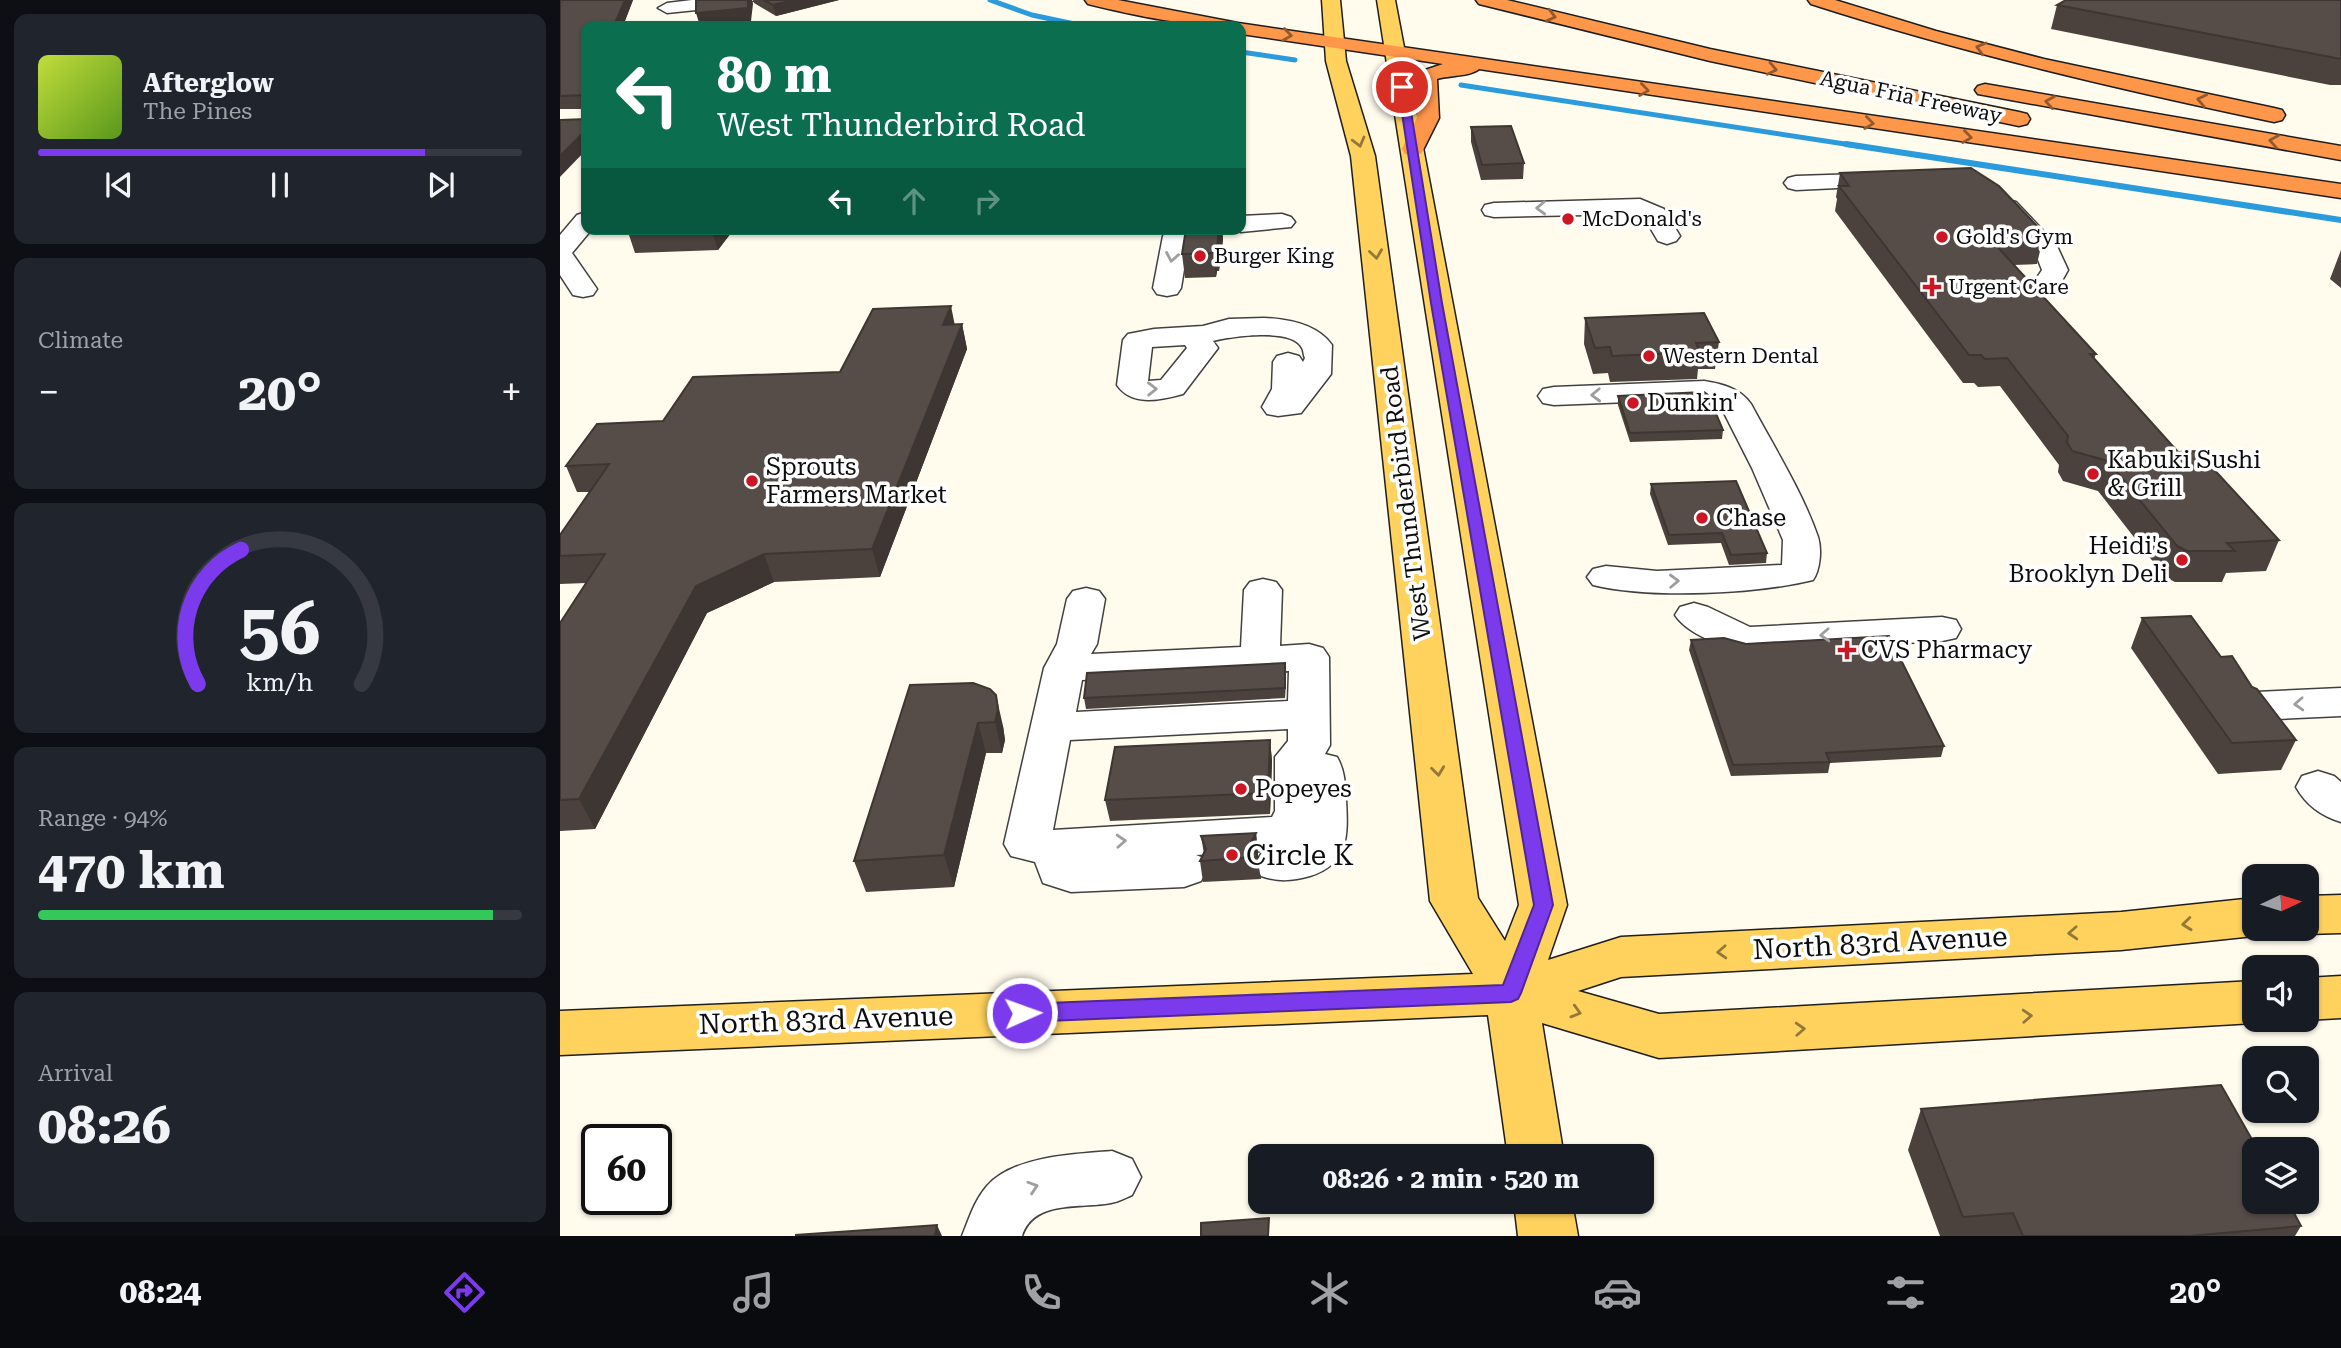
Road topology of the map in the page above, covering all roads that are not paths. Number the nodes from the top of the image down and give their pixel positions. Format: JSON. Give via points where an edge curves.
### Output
{"nodes":[{"id":1,"x":745,"y":0,"type":"edge"},
{"id":2,"x":1094,"y":0,"type":"edge"},
{"id":3,"x":1331,"y":0,"type":"edge"},
{"id":4,"x":1386,"y":0,"type":"edge"},
{"id":5,"x":1485,"y":0,"type":"edge"},
{"id":6,"x":1570,"y":0,"type":"edge"},
{"id":7,"x":1817,"y":0,"type":"edge"},
{"id":8,"x":1595,"y":6,"type":"dead end"},
{"id":9,"x":666,"y":11,"type":"edge"},
{"id":10,"x":1197,"y":21,"type":"edge"},
{"id":11,"x":1246,"y":29,"type":"edge"},
{"id":12,"x":1334,"y":42,"type":"junction"},
{"id":13,"x":1779,"y":49,"type":"dead end"},
{"id":14,"x":1395,"y":51,"type":"junction"},
{"id":15,"x":1507,"y":69,"type":"junction"},
{"id":16,"x":2292,"y":119,"type":"dead end"},
{"id":17,"x":2033,"y":122,"type":"dead end"},
{"id":18,"x":2111,"y":136,"type":"dead end"},
{"id":19,"x":1413,"y":149,"type":"junction"},
{"id":20,"x":2341,"y":153,"type":"edge"},
{"id":21,"x":2341,"y":176,"type":"edge"},
{"id":22,"x":1922,"y":179,"type":"edge"},
{"id":23,"x":1796,"y":183,"type":"dead end"},
{"id":24,"x":2341,"y":191,"type":"edge"},
{"id":25,"x":1989,"y":193,"type":"edge"},
{"id":26,"x":1494,"y":210,"type":"dead end"},
{"id":27,"x":1282,"y":222,"type":"dead end"},
{"id":28,"x":1246,"y":224,"type":"edge"},
{"id":29,"x":581,"y":226,"type":"edge"},
{"id":30,"x":1177,"y":235,"type":"edge"},
{"id":31,"x":1656,"y":237,"type":"dead end"},
{"id":32,"x":560,"y":253,"type":"edge"},
{"id":33,"x":2048,"y":282,"type":"dead end"},
{"id":34,"x":1167,"y":288,"type":"dead end"},
{"id":35,"x":583,"y":289,"type":"dead end"},
{"id":36,"x":1198,"y":335,"type":"junction"},
{"id":37,"x":1303,"y":358,"type":"dead end"},
{"id":38,"x":1554,"y":396,"type":"dead end"},
{"id":39,"x":1606,"y":577,"type":"dead end"},
{"id":40,"x":1263,"y":590,"type":"dead end"},
{"id":41,"x":1086,"y":599,"type":"dead end"},
{"id":42,"x":1694,"y":615,"type":"dead end"},
{"id":43,"x":1942,"y":629,"type":"dead end"},
{"id":44,"x":1260,"y":659,"type":"junction"},
{"id":45,"x":1064,"y":667,"type":"junction"},
{"id":46,"x":2341,"y":702,"type":"edge"},
{"id":47,"x":2256,"y":706,"type":"edge"},
{"id":48,"x":1052,"y":727,"type":"junction"},
{"id":49,"x":1309,"y":729,"type":"junction"},
{"id":50,"x":1040,"y":846,"type":"junction"},
{"id":51,"x":1278,"y":864,"type":"dead end"},
{"id":52,"x":1185,"y":869,"type":"dead end"},
{"id":53,"x":2341,"y":914,"type":"edge"},
{"id":54,"x":2319,"y":915,"type":"edge"},
{"id":55,"x":2242,"y":918,"type":"edge"},
{"id":56,"x":1511,"y":993,"type":"junction"},
{"id":57,"x":2341,"y":997,"type":"edge"},
{"id":58,"x":2319,"y":998,"type":"edge"},
{"id":59,"x":2242,"y":1003,"type":"edge"},
{"id":60,"x":560,"y":1033,"type":"edge"},
{"id":61,"x":1534,"y":1144,"type":"edge"},
{"id":62,"x":1112,"y":1177,"type":"dead end"},
{"id":63,"x":1545,"y":1214,"type":"edge"},
{"id":64,"x":992,"y":1236,"type":"edge"},
{"id":65,"x":1548,"y":1236,"type":"edge"}],
"edges":[{"from":1,"to":9,"type":"street"},
{"from":2,"to":10,"type":"highway"},
{"from":3,"to":12,"type":"main road","name":"West Thunderbird Road"},
{"from":4,"to":14,"type":"main road","name":"West Thunderbird Road"},
{"from":5,"to":17,"type":"highway","name":"Agua Fria Freeway","one_way":true,"via":[[1710,55]]},
{"from":6,"to":8,"type":"highway"},
{"from":16,"to":7,"type":"highway","one_way":true,"via":[[2099,78]]},
{"from":11,"to":12,"type":"highway","one_way":true},
{"from":12,"to":14,"type":"highway"},
{"from":12,"to":56,"type":"main road","name":"West Thunderbird Road","one_way":true,"via":[[1363,156],[1454,901]]},
{"from":20,"to":13,"type":"highway","name":"Agua Fria Freeway","one_way":true},
{"from":14,"to":15,"type":"highway"},
{"from":14,"to":19,"type":"main road","name":"West Thunderbird Road"},
{"from":15,"to":19,"type":"highway","via":[[1447,69],[1429,75],[1425,82],[1428,118]]},
{"from":15,"to":24,"type":"highway","one_way":true},
{"from":18,"to":21,"type":"highway"},
{"from":19,"to":56,"type":"main road","name":"West Thunderbird Road","via":[[1544,905]]},
{"from":22,"to":23,"type":"street"},
{"from":25,"to":33,"type":"street","via":[[2047,250],[2055,270]]},
{"from":31,"to":26,"type":"street","one_way":true,"via":[[1636,213],[1616,205]]},
{"from":27,"to":28,"type":"street"},
{"from":29,"to":32,"type":"street"},
{"from":30,"to":34,"type":"street","one_way":true},
{"from":32,"to":35,"type":"street"},
{"from":36,"to":36,"type":"street","one_way":true,"via":[[1152,326],[1138,340],[1131,381],[1136,388],[1172,387],[1203,348]]},
{"from":36,"to":37,"type":"street","via":[[1271,334]]},
{"from":39,"to":38,"type":"street","one_way":true,"via":[[1657,582],[1783,576],[1800,572],[1801,540],[1769,468],[1728,398],[1704,390]]},
{"from":40,"to":44,"type":"street"},
{"from":41,"to":45,"type":"street","via":[[1077,644]]},
{"from":43,"to":42,"type":"street","one_way":true,"via":[[1744,640]]},
{"from":44,"to":45,"type":"street"},
{"from":44,"to":49,"type":"street","via":[[1309,657]]},
{"from":45,"to":48,"type":"street"},
{"from":46,"to":47,"type":"street","one_way":true},
{"from":48,"to":49,"type":"street"},
{"from":48,"to":50,"type":"street"},
{"from":50,"to":49,"type":"street","one_way":true,"via":[[1282,832],[1296,820],[1297,757]]},
{"from":49,"to":51,"type":"street","via":[[1321,756],[1323,838],[1320,850],[1309,858]]},
{"from":50,"to":52,"type":"street","via":[[1058,854],[1060,871],[1071,874]]},
{"from":53,"to":54,"type":"main road"},
{"from":55,"to":56,"type":"main road","name":"North 83rd Avenue","one_way":true,"via":[[2121,931],[1621,957]]},
{"from":56,"to":59,"type":"main road","name":"North 83rd Avenue","one_way":true,"via":[[1659,1036]]},
{"from":56,"to":60,"type":"main road","name":"North 83rd Avenue"},
{"from":56,"to":61,"type":"main road","name":"West Thunderbird Road"},
{"from":57,"to":58,"type":"main road"},
{"from":64,"to":62,"type":"street","one_way":true,"via":[[1005,1204],[1021,1191],[1039,1184]]},
{"from":63,"to":65,"type":"main road"}]}
